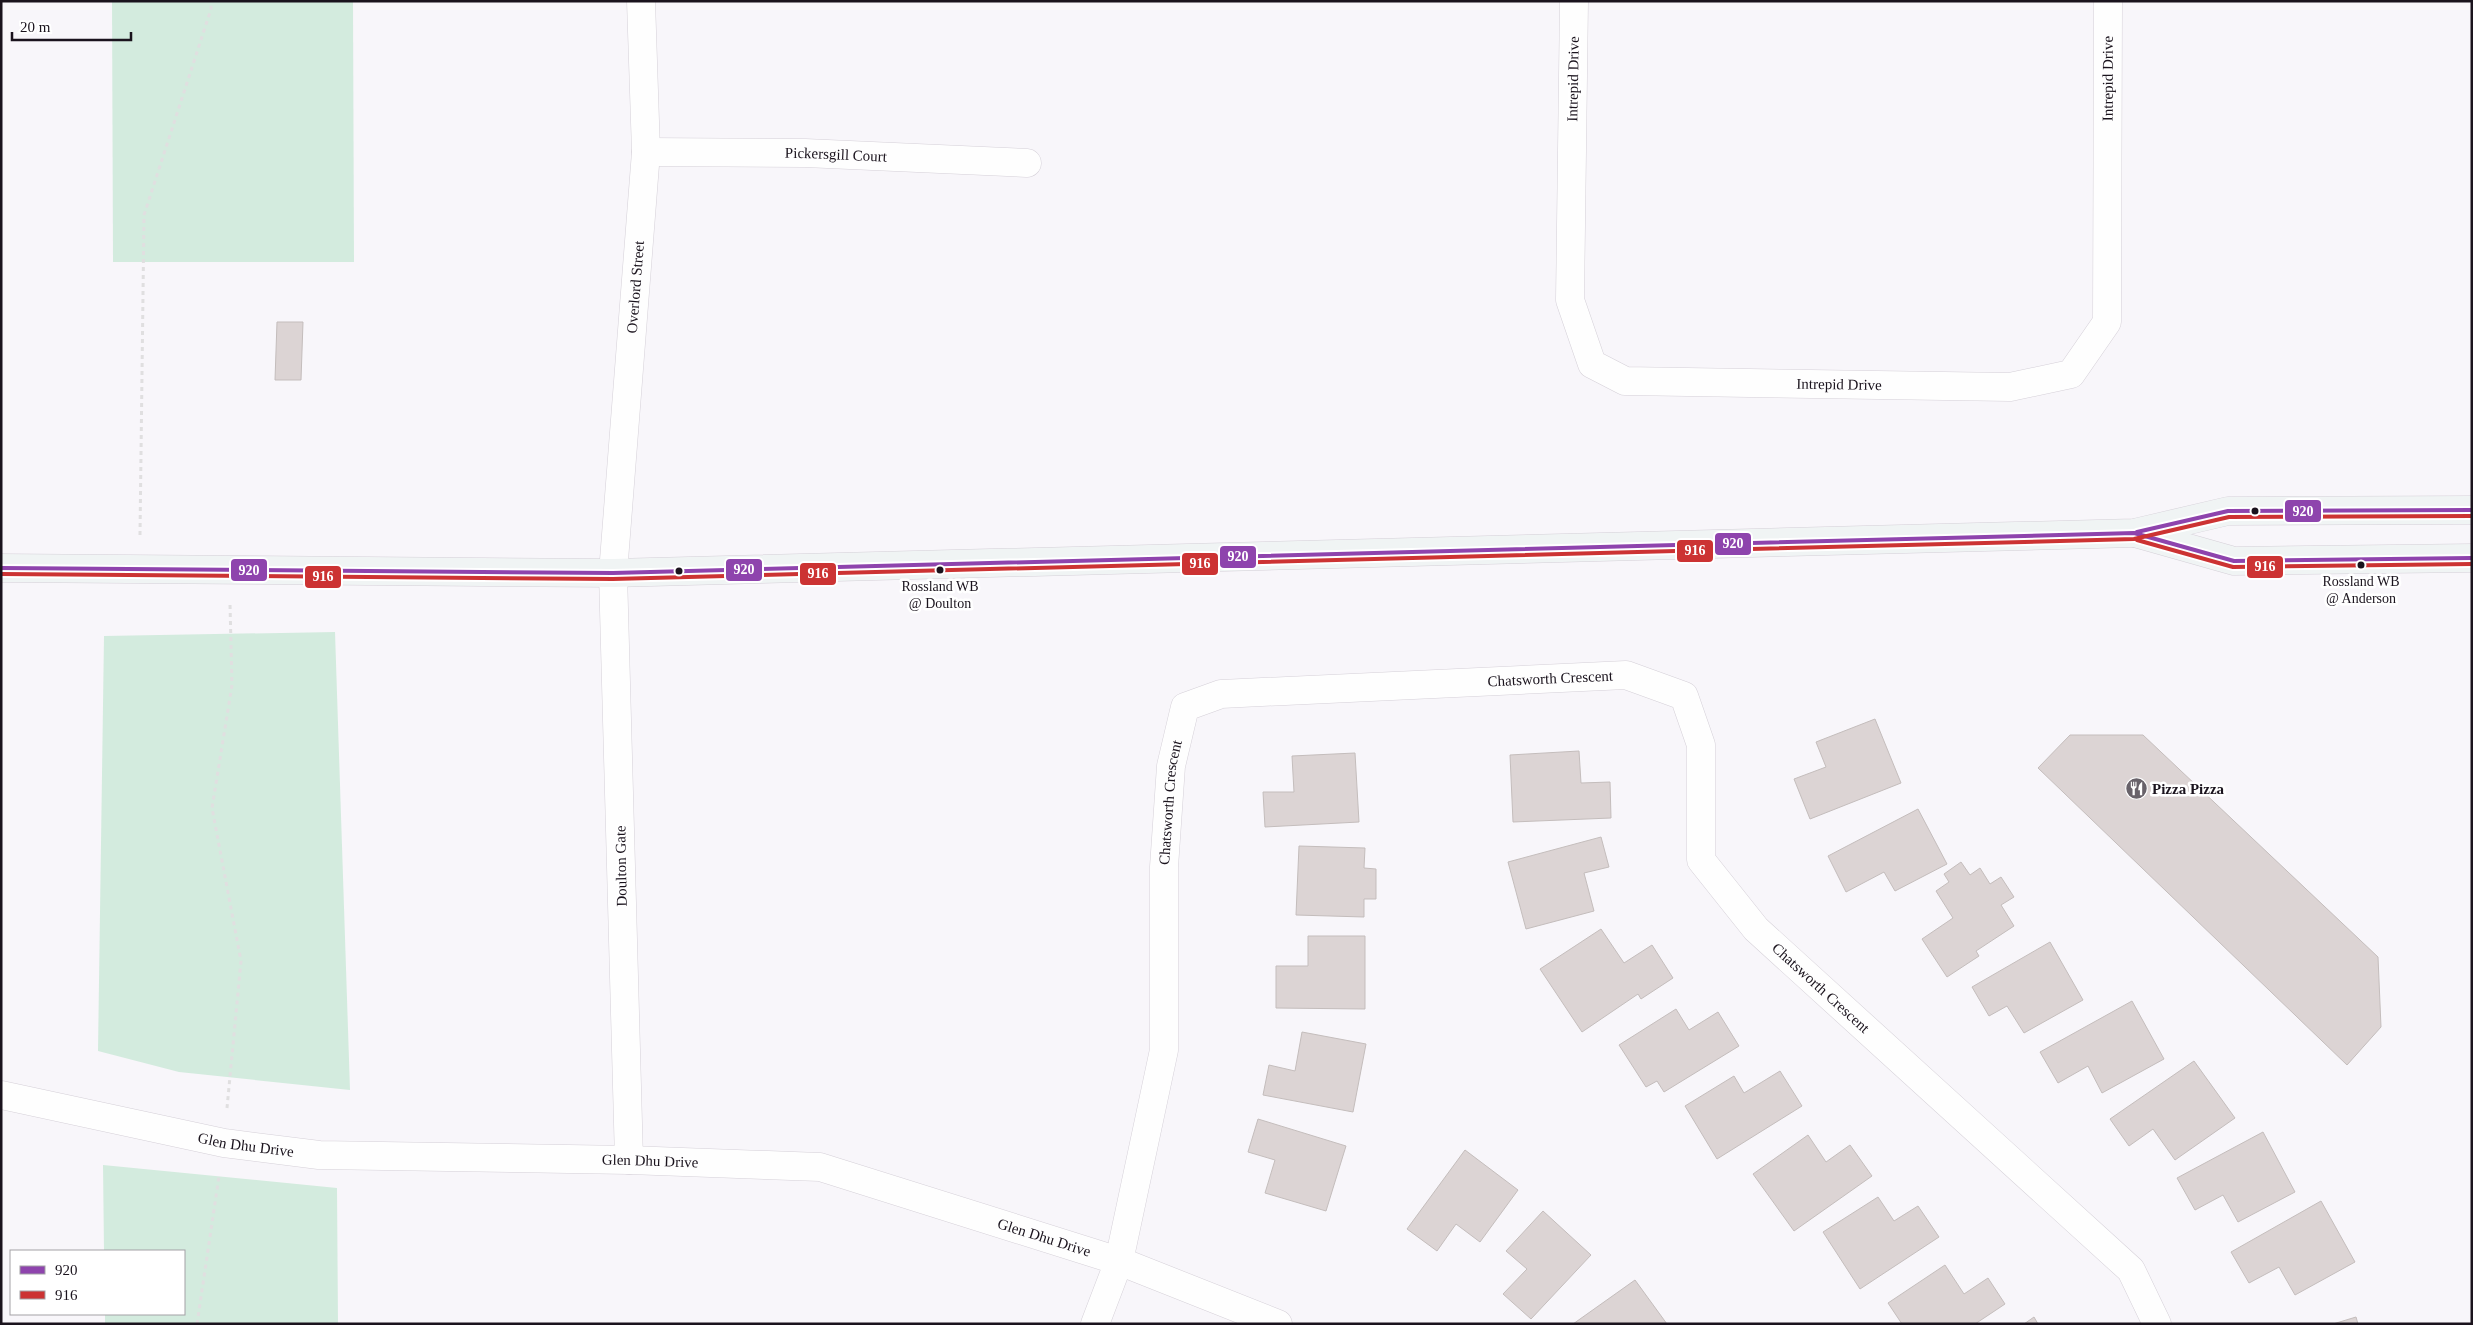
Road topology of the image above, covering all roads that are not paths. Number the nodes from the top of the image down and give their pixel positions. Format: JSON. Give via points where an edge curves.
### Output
{"nodes":[{"id":1,"x":641,"y":1,"type":"edge"},
{"id":2,"x":1574,"y":1,"type":"edge"},
{"id":3,"x":2108,"y":1,"type":"edge"},
{"id":4,"x":646,"y":152,"type":"junction"},
{"id":5,"x":1027,"y":163,"type":"dead end"},
{"id":6,"x":2472,"y":510,"type":"edge"},
{"id":7,"x":2134,"y":532,"type":"junction"},
{"id":8,"x":2472,"y":558,"type":"edge"},
{"id":9,"x":1,"y":568,"type":"edge"},
{"id":10,"x":614,"y":572,"type":"junction"},
{"id":11,"x":1,"y":1095,"type":"edge"},
{"id":12,"x":629,"y":1160,"type":"junction"},
{"id":13,"x":1119,"y":1261,"type":"junction"},
{"id":14,"x":1095,"y":1324,"type":"edge"},
{"id":15,"x":1278,"y":1324,"type":"edge"},
{"id":16,"x":2157,"y":1324,"type":"edge"}],
"edges":[{"from":1,"to":4,"type":"street","name":"Overlord Street"},
{"from":2,"to":3,"type":"street","name":"Intrepid Drive","via":[[1570,300],[1592,364],[1625,381],[2010,387],[2071,374],[2107,322]]},
{"from":4,"to":5,"type":"street","name":"Pickersgill Court","via":[[805,152]]},
{"from":4,"to":10,"type":"street","name":"Overlord Street"},
{"from":6,"to":7,"type":"main road","via":[[2228,510]]},
{"from":7,"to":8,"type":"main road","via":[[2234,561]]},
{"from":7,"to":10,"type":"main road"},
{"from":9,"to":10,"type":"main road"},
{"from":10,"to":12,"type":"street","name":"Doulton Gate"},
{"from":11,"to":12,"type":"street","name":"Glen Dhu Drive","via":[[224,1143],[319,1155]]},
{"from":12,"to":13,"type":"street","name":"Glen Dhu Drive","via":[[820,1167]]},
{"from":13,"to":14,"type":"street"},
{"from":13,"to":15,"type":"street","name":"Glen Dhu Drive"},
{"from":13,"to":16,"type":"street","name":"Chatsworth Crescent","via":[[1164,1050],[1164,867],[1171,766],[1185,707],[1221,694],[1626,675],[1684,696],[1701,745],[1701,860],[1756,929],[2131,1270]]}]}
